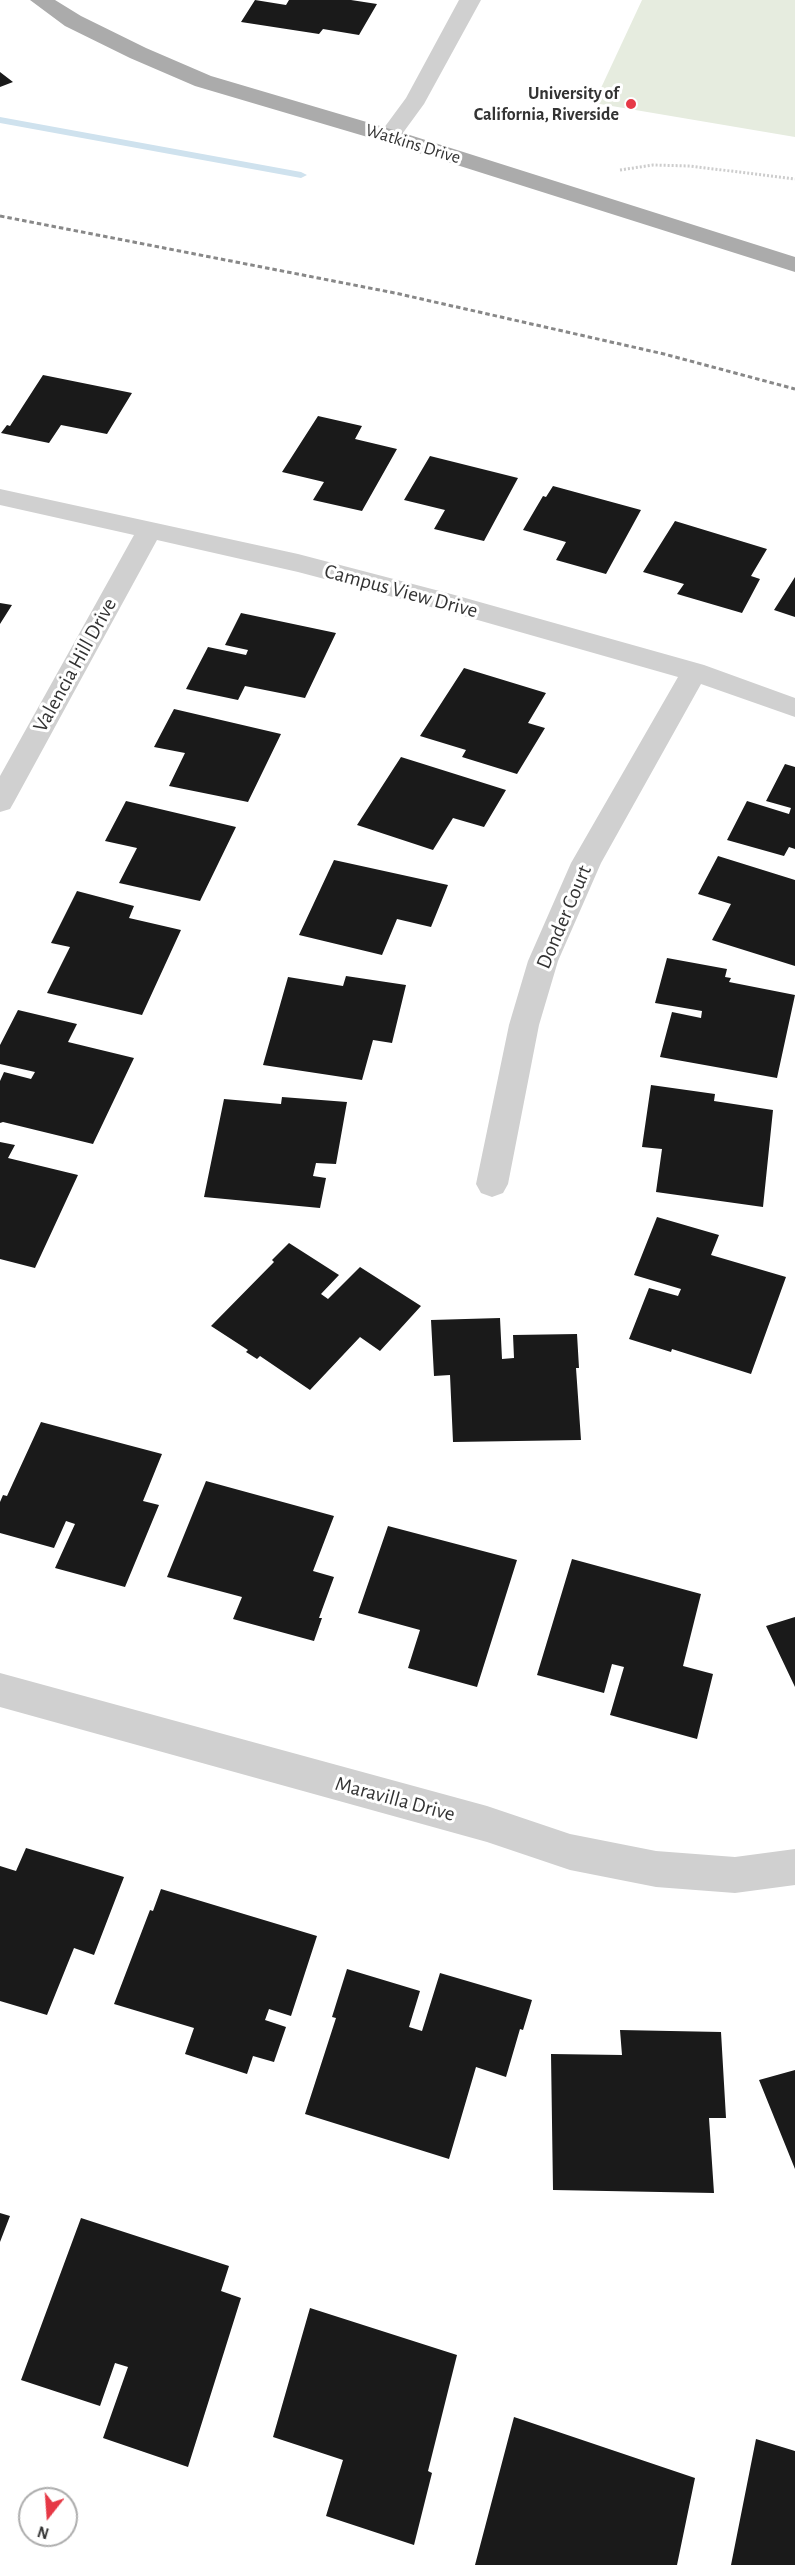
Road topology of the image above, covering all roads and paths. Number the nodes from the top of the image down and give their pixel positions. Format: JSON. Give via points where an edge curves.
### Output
{"nodes":[{"id":1,"x":41,"y":0,"type":"edge"},
{"id":2,"x":470,"y":0,"type":"edge"},
{"id":3,"x":389,"y":136,"type":"junction"},
{"id":4,"x":616,"y":172,"type":"dead end"},
{"id":5,"x":795,"y":179,"type":"edge"},
{"id":6,"x":795,"y":265,"type":"edge"},
{"id":7,"x":0,"y":497,"type":"edge"},
{"id":8,"x":150,"y":529,"type":"junction"},
{"id":9,"x":694,"y":672,"type":"junction"},
{"id":10,"x":795,"y":708,"type":"edge"},
{"id":11,"x":0,"y":802,"type":"edge"},
{"id":12,"x":492,"y":1184,"type":"dead end"},
{"id":13,"x":0,"y":1690,"type":"edge"},
{"id":14,"x":795,"y":1867,"type":"edge"}],
"edges":[{"from":1,"to":3,"type":"main road","name":"Watkins Drive","via":[[84,26],[203,81]]},
{"from":2,"to":3,"type":"street","via":[[416,99]]},
{"from":3,"to":6,"type":"main road","name":"Watkins Drive"},
{"from":4,"to":5,"type":"path","via":[[654,165],[690,166]]},
{"from":7,"to":8,"type":"street","name":"Campus View Drive"},
{"from":8,"to":9,"type":"street","name":"Campus View Drive","via":[[451,603]]},
{"from":8,"to":11,"type":"street","name":"Valencia Hill Drive"},
{"from":9,"to":10,"type":"street","name":"Campus View Drive"},
{"from":9,"to":12,"type":"street","name":"Donder Court","via":[[586,863],[543,961],[524,1025]]},
{"from":13,"to":14,"type":"street","name":"Maravilla Drive","via":[[487,1824],[570,1851],[656,1869],[735,1875]]}]}
